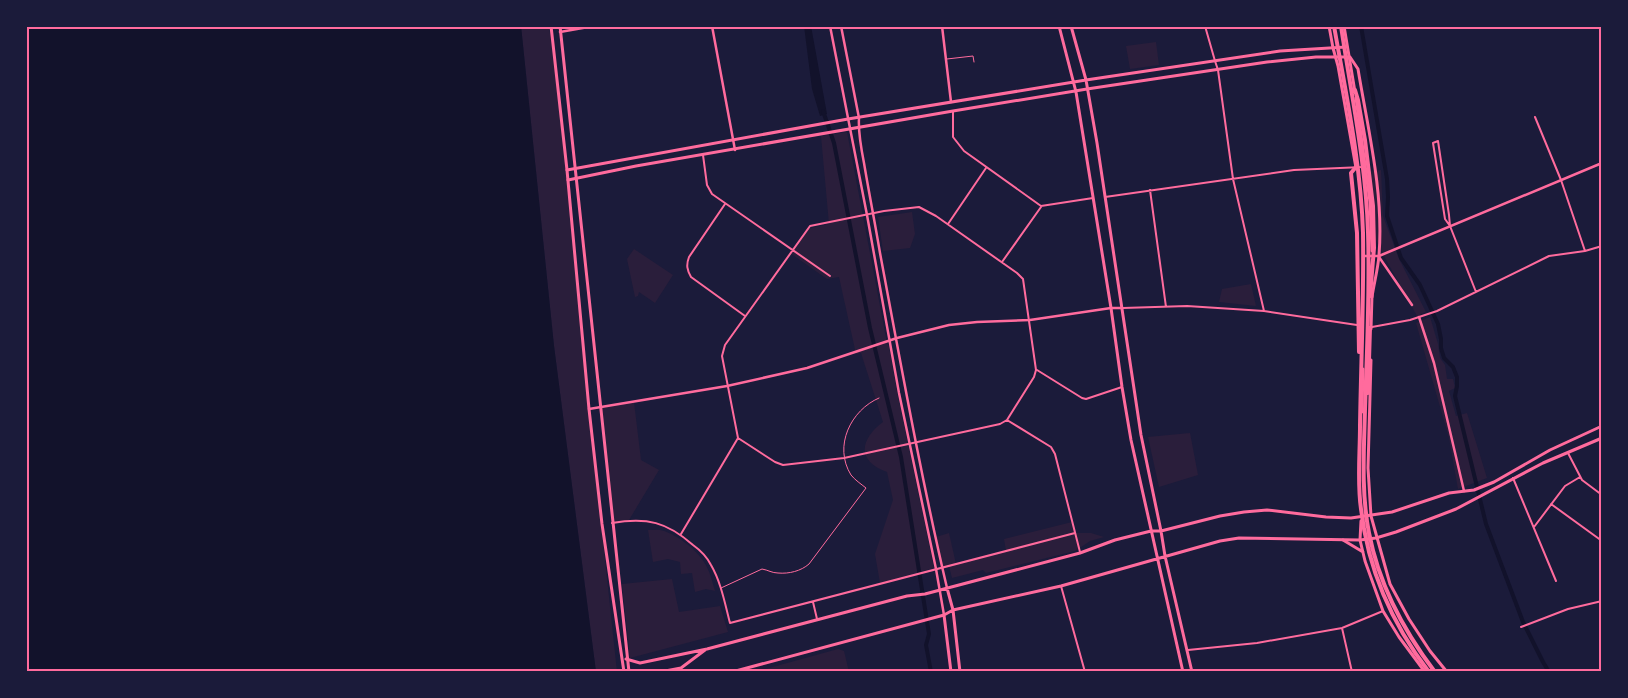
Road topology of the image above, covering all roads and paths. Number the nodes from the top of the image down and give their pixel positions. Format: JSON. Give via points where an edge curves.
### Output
{"nodes":[{"id":1,"x":551,"y":26,"type":"edge"},
{"id":2,"x":560,"y":26,"type":"edge"},
{"id":3,"x":594,"y":26,"type":"edge"},
{"id":4,"x":712,"y":26,"type":"edge"},
{"id":5,"x":830,"y":26,"type":"edge"},
{"id":6,"x":841,"y":26,"type":"edge"},
{"id":7,"x":942,"y":26,"type":"edge"},
{"id":8,"x":1059,"y":26,"type":"edge"},
{"id":9,"x":1071,"y":26,"type":"edge"},
{"id":10,"x":1205,"y":26,"type":"edge"},
{"id":11,"x":1329,"y":26,"type":"edge"},
{"id":12,"x":1334,"y":26,"type":"edge"},
{"id":13,"x":1343,"y":26,"type":"edge"},
{"id":14,"x":560,"y":32,"type":"junction"},
{"id":15,"x":1347,"y":47,"type":"junction"},
{"id":16,"x":1333,"y":48,"type":"junction"},
{"id":17,"x":1336,"y":57,"type":"junction"},
{"id":18,"x":1350,"y":57,"type":"junction"},
{"id":19,"x":946,"y":59,"type":"junction"},
{"id":20,"x":1215,"y":61,"type":"junction"},
{"id":21,"x":974,"y":62,"type":"dead end"},
{"id":22,"x":1218,"y":70,"type":"junction"},
{"id":23,"x":1086,"y":80,"type":"junction"},
{"id":24,"x":1074,"y":83,"type":"junction"},
{"id":25,"x":1087,"y":89,"type":"junction"},
{"id":26,"x":1355,"y":90,"type":"junction"},
{"id":27,"x":1076,"y":92,"type":"junction"},
{"id":28,"x":951,"y":103,"type":"junction"},
{"id":29,"x":953,"y":111,"type":"junction"},
{"id":30,"x":1534,"y":117,"type":"dead end"},
{"id":31,"x":859,"y":118,"type":"junction"},
{"id":32,"x":848,"y":119,"type":"junction"},
{"id":33,"x":858,"y":128,"type":"junction"},
{"id":34,"x":850,"y":129,"type":"junction"},
{"id":35,"x":733,"y":139,"type":"junction"},
{"id":36,"x":735,"y":150,"type":"junction"},
{"id":37,"x":703,"y":155,"type":"junction"},
{"id":38,"x":1602,"y":163,"type":"edge"},
{"id":39,"x":1374,"y":166,"type":"junction"},
{"id":40,"x":1356,"y":167,"type":"junction"},
{"id":41,"x":1366,"y":167,"type":"junction"},
{"id":42,"x":986,"y":168,"type":"junction"},
{"id":43,"x":575,"y":169,"type":"junction"},
{"id":44,"x":567,"y":170,"type":"junction"},
{"id":45,"x":577,"y":178,"type":"junction"},
{"id":46,"x":1233,"y":179,"type":"junction"},
{"id":47,"x":568,"y":180,"type":"junction"},
{"id":48,"x":1561,"y":180,"type":"junction"},
{"id":49,"x":1150,"y":190,"type":"junction"},
{"id":50,"x":1105,"y":197,"type":"junction"},
{"id":51,"x":1093,"y":198,"type":"junction"},
{"id":52,"x":726,"y":204,"type":"junction"},
{"id":53,"x":1041,"y":206,"type":"junction"},
{"id":54,"x":873,"y":214,"type":"junction"},
{"id":55,"x":867,"y":215,"type":"junction"},
{"id":56,"x":948,"y":224,"type":"junction"},
{"id":57,"x":1450,"y":226,"type":"junction"},
{"id":58,"x":1602,"y":246,"type":"edge"},
{"id":59,"x":793,"y":250,"type":"junction"},
{"id":60,"x":1585,"y":251,"type":"junction"},
{"id":61,"x":1364,"y":256,"type":"junction"},
{"id":62,"x":1372,"y":256,"type":"junction"},
{"id":63,"x":1379,"y":256,"type":"junction"},
{"id":64,"x":1002,"y":262,"type":"junction"},
{"id":65,"x":830,"y":276,"type":"dead end"},
{"id":66,"x":1476,"y":292,"type":"junction"},
{"id":67,"x":1372,"y":298,"type":"junction"},
{"id":68,"x":1412,"y":305,"type":"dead end"},
{"id":69,"x":1166,"y":306,"type":"junction"},
{"id":70,"x":1111,"y":308,"type":"junction"},
{"id":71,"x":1121,"y":308,"type":"junction"},
{"id":72,"x":1264,"y":311,"type":"junction"},
{"id":73,"x":746,"y":316,"type":"junction"},
{"id":74,"x":1419,"y":317,"type":"junction"},
{"id":75,"x":1030,"y":320,"type":"junction"},
{"id":76,"x":1364,"y":326,"type":"junction"},
{"id":77,"x":1371,"y":327,"type":"junction"},
{"id":78,"x":897,"y":338,"type":"junction"},
{"id":79,"x":890,"y":342,"type":"junction"},
{"id":80,"x":1036,"y":370,"type":"junction"},
{"id":81,"x":728,"y":386,"type":"junction"},
{"id":82,"x":1122,"y":387,"type":"junction"},
{"id":83,"x":879,"y":398,"type":"dead end"},
{"id":84,"x":601,"y":408,"type":"junction"},
{"id":85,"x":1366,"y":408,"type":"junction"},
{"id":86,"x":589,"y":409,"type":"junction"},
{"id":87,"x":1007,"y":420,"type":"junction"},
{"id":88,"x":1602,"y":426,"type":"edge"},
{"id":89,"x":1360,"y":437,"type":"junction"},
{"id":90,"x":738,"y":438,"type":"junction"},
{"id":91,"x":1602,"y":438,"type":"edge"},
{"id":92,"x":917,"y":443,"type":"junction"},
{"id":93,"x":910,"y":444,"type":"junction"},
{"id":94,"x":1568,"y":452,"type":"junction"},
{"id":95,"x":844,"y":458,"type":"junction"},
{"id":96,"x":1580,"y":477,"type":"junction"},
{"id":97,"x":1513,"y":478,"type":"junction"},
{"id":98,"x":1464,"y":491,"type":"junction"},
{"id":99,"x":1602,"y":495,"type":"edge"},
{"id":100,"x":1551,"y":504,"type":"junction"},
{"id":101,"x":1371,"y":516,"type":"junction"},
{"id":102,"x":1362,"y":517,"type":"junction"},
{"id":103,"x":612,"y":523,"type":"junction"},
{"id":104,"x":1534,"y":527,"type":"junction"},
{"id":105,"x":1150,"y":531,"type":"junction"},
{"id":106,"x":1162,"y":531,"type":"junction"},
{"id":107,"x":1075,"y":533,"type":"junction"},
{"id":108,"x":681,"y":534,"type":"junction"},
{"id":109,"x":1376,"y":538,"type":"junction"},
{"id":110,"x":1343,"y":540,"type":"junction"},
{"id":111,"x":1360,"y":540,"type":"junction"},
{"id":112,"x":1602,"y":541,"type":"edge"},
{"id":113,"x":1363,"y":552,"type":"junction"},
{"id":114,"x":1080,"y":554,"type":"junction"},
{"id":115,"x":1165,"y":556,"type":"junction"},
{"id":116,"x":1158,"y":559,"type":"junction"},
{"id":117,"x":942,"y":568,"type":"junction"},
{"id":118,"x":936,"y":569,"type":"junction"},
{"id":119,"x":1556,"y":581,"type":"dead end"},
{"id":120,"x":1061,"y":586,"type":"junction"},
{"id":121,"x":720,"y":588,"type":"junction"},
{"id":122,"x":947,"y":588,"type":"junction"},
{"id":123,"x":939,"y":590,"type":"junction"},
{"id":124,"x":1602,"y":601,"type":"edge"},
{"id":125,"x":813,"y":602,"type":"junction"},
{"id":126,"x":953,"y":610,"type":"junction"},
{"id":127,"x":1383,"y":611,"type":"junction"},
{"id":128,"x":944,"y":615,"type":"junction"},
{"id":129,"x":817,"y":619,"type":"junction"},
{"id":130,"x":1521,"y":627,"type":"dead end"},
{"id":131,"x":1342,"y":628,"type":"junction"},
{"id":132,"x":707,"y":648,"type":"junction"},
{"id":133,"x":1188,"y":650,"type":"junction"},
{"id":134,"x":626,"y":659,"type":"junction"},
{"id":135,"x":624,"y":672,"type":"edge"},
{"id":136,"x":629,"y":672,"type":"edge"},
{"id":137,"x":660,"y":672,"type":"edge"},
{"id":138,"x":732,"y":672,"type":"edge"},
{"id":139,"x":951,"y":672,"type":"edge"},
{"id":140,"x":960,"y":672,"type":"edge"},
{"id":141,"x":1085,"y":672,"type":"edge"},
{"id":142,"x":1183,"y":672,"type":"edge"},
{"id":143,"x":1192,"y":672,"type":"edge"},
{"id":144,"x":1352,"y":672,"type":"edge"},
{"id":145,"x":1425,"y":672,"type":"edge"},
{"id":146,"x":1429,"y":672,"type":"edge"},
{"id":147,"x":1435,"y":672,"type":"edge"},
{"id":148,"x":1447,"y":672,"type":"edge"}],
"edges":[{"from":1,"to":44,"type":"main road"},
{"from":2,"to":14,"type":"main road"},
{"from":3,"to":14,"type":"street"},
{"from":4,"to":35,"type":"street"},
{"from":5,"to":32,"type":"street"},
{"from":6,"to":31,"type":"street"},
{"from":7,"to":19,"type":"street"},
{"from":8,"to":24,"type":"main road"},
{"from":9,"to":23,"type":"main road"},
{"from":10,"to":20,"type":"street"},
{"from":11,"to":16,"type":"main road"},
{"from":12,"to":89,"type":"highway","via":[[1358,169],[1362,219]]},
{"from":13,"to":15,"type":"main road"},
{"from":13,"to":85,"type":"highway","via":[[1367,206]]},
{"from":14,"to":43,"type":"main road"},
{"from":15,"to":16,"type":"main road"},
{"from":15,"to":18,"type":"main road"},
{"from":16,"to":17,"type":"main road"},
{"from":16,"to":20,"type":"main road"},
{"from":17,"to":18,"type":"main road"},
{"from":17,"to":22,"type":"main road","via":[[1267,62]]},
{"from":17,"to":40,"type":"main road"},
{"from":18,"to":26,"type":"main road"},
{"from":18,"to":39,"type":"main road","via":[[1358,69]]},
{"from":19,"to":21,"type":"lane","via":[[973,56]]},
{"from":19,"to":28,"type":"street"},
{"from":20,"to":22,"type":"street"},
{"from":20,"to":23,"type":"main road"},
{"from":22,"to":25,"type":"main road"},
{"from":22,"to":46,"type":"street"},
{"from":23,"to":24,"type":"main road"},
{"from":23,"to":25,"type":"main road"},
{"from":24,"to":27,"type":"main road"},
{"from":24,"to":28,"type":"main road"},
{"from":25,"to":27,"type":"main road"},
{"from":25,"to":50,"type":"main road"},
{"from":26,"to":41,"type":"main road"},
{"from":26,"to":85,"type":"highway","via":[[1366,140],[1373,206]]},
{"from":27,"to":29,"type":"main road"},
{"from":27,"to":51,"type":"main road"},
{"from":28,"to":31,"type":"main road"},
{"from":29,"to":33,"type":"main road"},
{"from":29,"to":42,"type":"street","via":[[953,137],[964,151]]},
{"from":30,"to":48,"type":"street"},
{"from":31,"to":32,"type":"main road"},
{"from":31,"to":33,"type":"street"},
{"from":32,"to":34,"type":"street"},
{"from":32,"to":35,"type":"main road"},
{"from":33,"to":34,"type":"main road"},
{"from":33,"to":54,"type":"street"},
{"from":34,"to":36,"type":"main road"},
{"from":34,"to":55,"type":"street"},
{"from":35,"to":36,"type":"street"},
{"from":35,"to":43,"type":"main road"},
{"from":36,"to":37,"type":"main road"},
{"from":37,"to":45,"type":"main road"},
{"from":37,"to":52,"type":"street","via":[[707,185],[712,194]]},
{"from":38,"to":48,"type":"street"},
{"from":39,"to":41,"type":"street"},
{"from":39,"to":63,"type":"main road"},
{"from":40,"to":41,"type":"street"},
{"from":40,"to":46,"type":"street","via":[[1294,170]]},
{"from":40,"to":61,"type":"main road","via":[[1361,194]]},
{"from":40,"to":89,"type":"highway","via":[[1351,173],[1357,224]]},
{"from":41,"to":62,"type":"main road"},
{"from":42,"to":53,"type":"street"},
{"from":42,"to":56,"type":"street"},
{"from":43,"to":44,"type":"main road"},
{"from":43,"to":45,"type":"main road"},
{"from":44,"to":47,"type":"main road"},
{"from":45,"to":47,"type":"main road"},
{"from":45,"to":84,"type":"main road"},
{"from":46,"to":49,"type":"street"},
{"from":46,"to":72,"type":"street"},
{"from":47,"to":86,"type":"main road"},
{"from":48,"to":57,"type":"street"},
{"from":48,"to":60,"type":"street"},
{"from":49,"to":50,"type":"street"},
{"from":49,"to":69,"type":"street"},
{"from":50,"to":71,"type":"main road"},
{"from":51,"to":53,"type":"street"},
{"from":51,"to":70,"type":"main road"},
{"from":52,"to":59,"type":"street"},
{"from":52,"to":73,"type":"street","via":[[686,264],[691,277]]},
{"from":53,"to":64,"type":"street"},
{"from":54,"to":55,"type":"street"},
{"from":54,"to":56,"type":"street","via":[[919,207]]},
{"from":54,"to":78,"type":"street"},
{"from":55,"to":59,"type":"street","via":[[810,226]]},
{"from":55,"to":79,"type":"street"},
{"from":56,"to":64,"type":"street"},
{"from":57,"to":57,"type":"street","via":[[1450,215],[1438,141],[1434,143],[1445,219]]},
{"from":57,"to":63,"type":"street"},
{"from":57,"to":66,"type":"street"},
{"from":58,"to":60,"type":"street"},
{"from":59,"to":65,"type":"street"},
{"from":59,"to":73,"type":"street"},
{"from":60,"to":66,"type":"street","via":[[1549,256]]},
{"from":61,"to":62,"type":"street"},
{"from":61,"to":76,"type":"main road"},
{"from":62,"to":63,"type":"street"},
{"from":62,"to":67,"type":"main road"},
{"from":63,"to":67,"type":"main road"},
{"from":63,"to":68,"type":"street"},
{"from":64,"to":75,"type":"street","via":[[1023,280]]},
{"from":66,"to":74,"type":"street"},
{"from":67,"to":77,"type":"main road"},
{"from":69,"to":71,"type":"street"},
{"from":69,"to":72,"type":"street"},
{"from":70,"to":71,"type":"street"},
{"from":70,"to":75,"type":"street"},
{"from":70,"to":82,"type":"main road"},
{"from":71,"to":106,"type":"main road","via":[[1140,435]]},
{"from":72,"to":76,"type":"street"},
{"from":73,"to":81,"type":"street","via":[[725,345],[722,356]]},
{"from":74,"to":77,"type":"street"},
{"from":74,"to":98,"type":"street","via":[[1434,363]]},
{"from":75,"to":78,"type":"street","via":[[949,325]]},
{"from":75,"to":80,"type":"street"},
{"from":76,"to":102,"type":"main road","via":[[1358,470]]},
{"from":77,"to":101,"type":"main road","via":[[1368,468]]},
{"from":78,"to":79,"type":"street"},
{"from":78,"to":92,"type":"street"},
{"from":79,"to":81,"type":"street","via":[[807,368]]},
{"from":79,"to":93,"type":"street"},
{"from":80,"to":82,"type":"street","via":[[1086,399]]},
{"from":80,"to":87,"type":"street"},
{"from":81,"to":84,"type":"street"},
{"from":81,"to":90,"type":"street"},
{"from":82,"to":105,"type":"main road"},
{"from":83,"to":95,"type":"lane","via":[[860,410],[846,430]]},
{"from":84,"to":86,"type":"street"},
{"from":84,"to":103,"type":"main road"},
{"from":85,"to":147,"type":"highway","via":[[1366,509],[1375,557],[1402,624]]},
{"from":86,"to":135,"type":"main road"},
{"from":87,"to":92,"type":"street"},
{"from":87,"to":107,"type":"street","via":[[1051,448],[1055,454]]},
{"from":88,"to":98,"type":"main road","via":[[1550,450],[1494,482]]},
{"from":89,"to":146,"type":"highway","via":[[1361,510],[1379,585],[1404,637]]},
{"from":90,"to":95,"type":"street","via":[[783,465]]},
{"from":90,"to":108,"type":"street"},
{"from":91,"to":94,"type":"main road"},
{"from":92,"to":93,"type":"street"},
{"from":92,"to":117,"type":"street"},
{"from":93,"to":95,"type":"street"},
{"from":93,"to":118,"type":"street"},
{"from":94,"to":96,"type":"street"},
{"from":94,"to":97,"type":"main road"},
{"from":95,"to":121,"type":"lane","via":[[851,475],[866,488],[809,564],[802,570],[783,573],[762,569]]},
{"from":96,"to":99,"type":"street"},
{"from":96,"to":100,"type":"street","via":[[1565,486]]},
{"from":97,"to":104,"type":"street"},
{"from":97,"to":109,"type":"main road","via":[[1456,509]]},
{"from":98,"to":101,"type":"main road"},
{"from":100,"to":104,"type":"street"},
{"from":100,"to":112,"type":"street"},
{"from":101,"to":102,"type":"main road"},
{"from":101,"to":109,"type":"main road"},
{"from":102,"to":106,"type":"main road","via":[[1326,517],[1267,510],[1220,516]]},
{"from":102,"to":111,"type":"main road"},
{"from":103,"to":108,"type":"street","via":[[629,520],[662,524]]},
{"from":103,"to":134,"type":"main road"},
{"from":104,"to":119,"type":"street"},
{"from":105,"to":106,"type":"main road"},
{"from":105,"to":114,"type":"main road"},
{"from":105,"to":116,"type":"main road"},
{"from":106,"to":115,"type":"main road"},
{"from":107,"to":114,"type":"street"},
{"from":107,"to":117,"type":"street"},
{"from":108,"to":121,"type":"street","via":[[711,564]]},
{"from":109,"to":111,"type":"main road"},
{"from":109,"to":148,"type":"main road","via":[[1390,584],[1409,619]]},
{"from":110,"to":111,"type":"main road"},
{"from":110,"to":113,"type":"main road"},
{"from":110,"to":115,"type":"main road","via":[[1238,538]]},
{"from":111,"to":113,"type":"main road"},
{"from":113,"to":127,"type":"main road"},
{"from":114,"to":122,"type":"main road"},
{"from":115,"to":116,"type":"main road"},
{"from":115,"to":133,"type":"main road"},
{"from":116,"to":120,"type":"main road"},
{"from":116,"to":142,"type":"main road"},
{"from":117,"to":118,"type":"street"},
{"from":117,"to":122,"type":"street"},
{"from":118,"to":123,"type":"street"},
{"from":118,"to":125,"type":"street"},
{"from":120,"to":126,"type":"main road"},
{"from":120,"to":141,"type":"street"},
{"from":121,"to":125,"type":"street","via":[[730,623]]},
{"from":122,"to":123,"type":"main road"},
{"from":122,"to":126,"type":"main road"},
{"from":123,"to":128,"type":"street"},
{"from":123,"to":129,"type":"main road"},
{"from":124,"to":130,"type":"street","via":[[1568,609]]},
{"from":125,"to":129,"type":"street"},
{"from":126,"to":128,"type":"main road"},
{"from":126,"to":140,"type":"main road"},
{"from":127,"to":131,"type":"street"},
{"from":127,"to":145,"type":"main road"},
{"from":128,"to":138,"type":"main road"},
{"from":128,"to":139,"type":"main road"},
{"from":129,"to":132,"type":"main road"},
{"from":131,"to":133,"type":"street","via":[[1257,643]]},
{"from":131,"to":144,"type":"street"},
{"from":132,"to":134,"type":"main road","via":[[640,663]]},
{"from":132,"to":137,"type":"main road","via":[[681,668]]},
{"from":133,"to":143,"type":"main road"},
{"from":134,"to":136,"type":"main road"}]}
